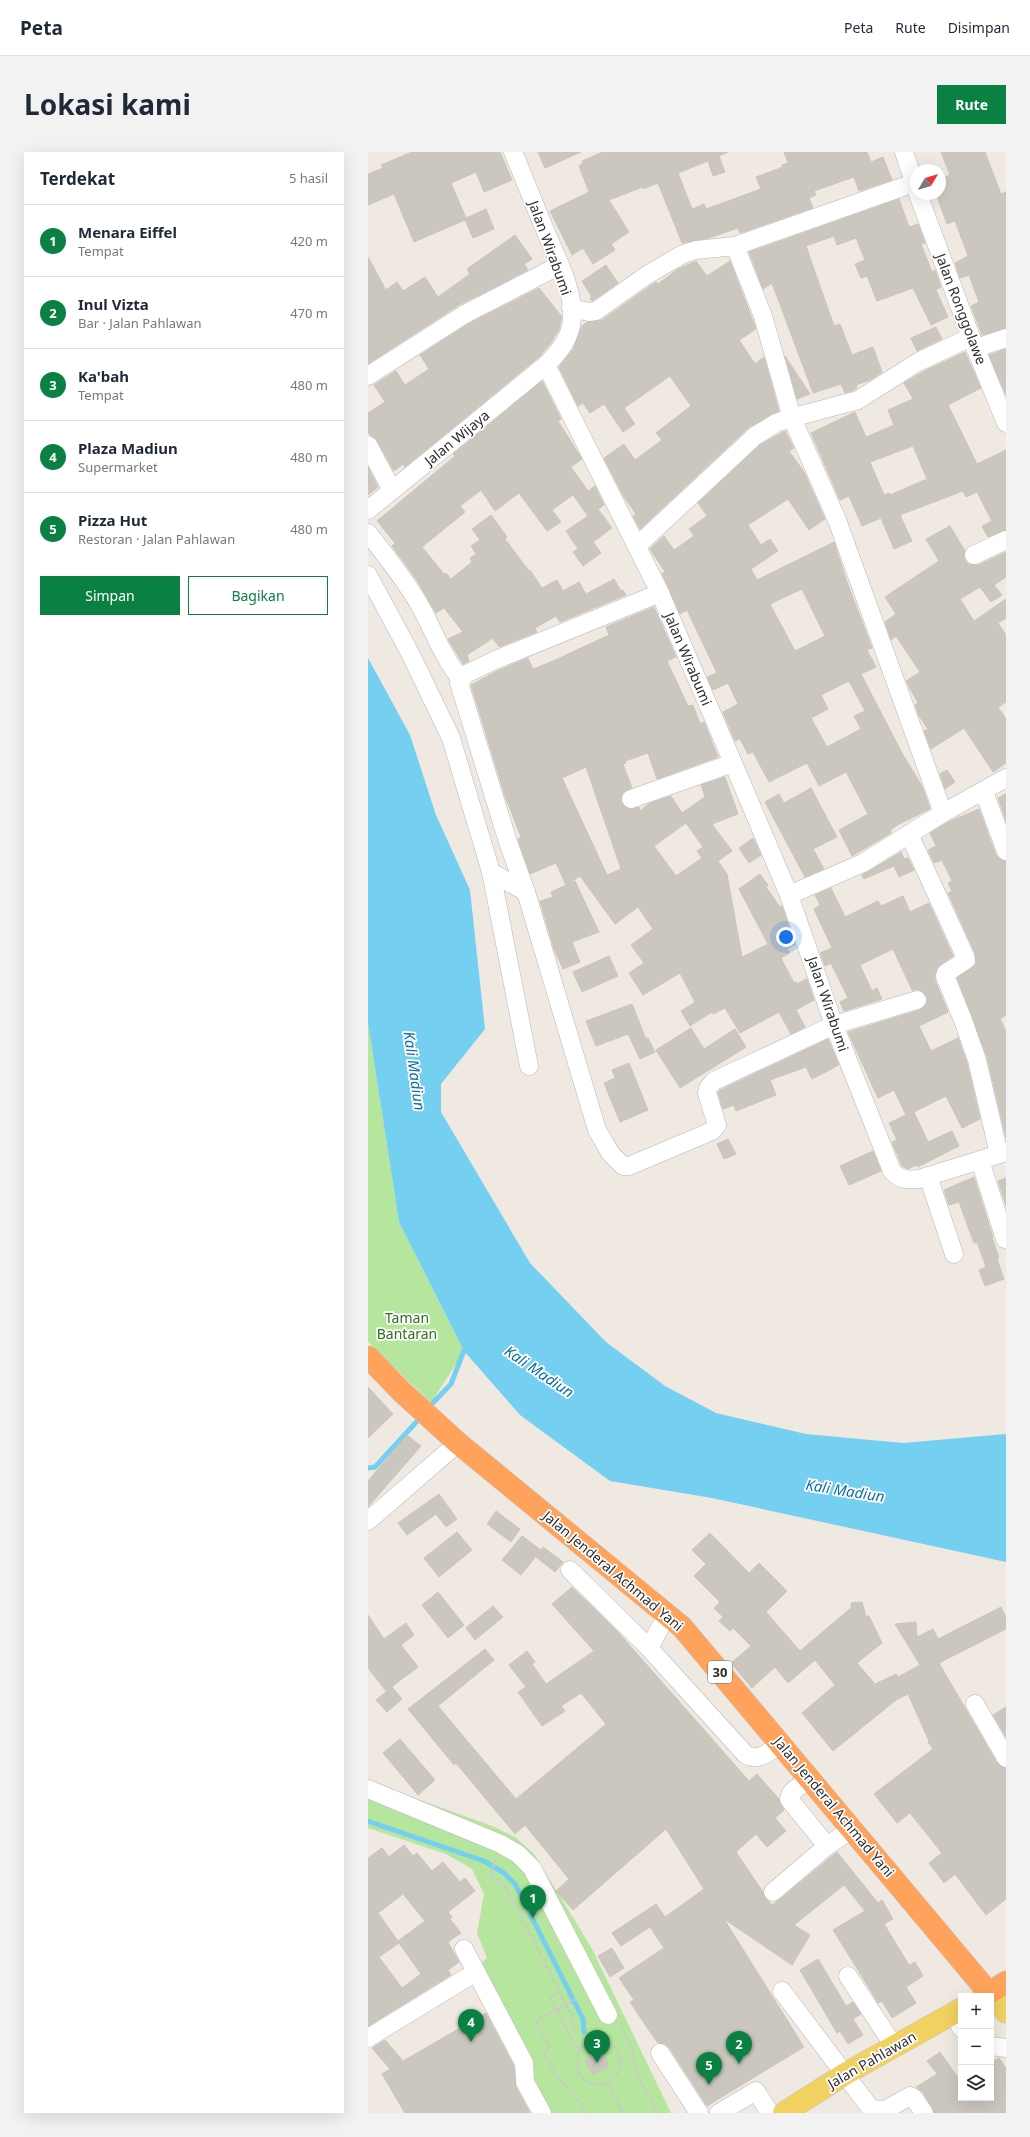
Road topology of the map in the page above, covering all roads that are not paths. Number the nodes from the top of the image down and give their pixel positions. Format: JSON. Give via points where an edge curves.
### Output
{"nodes":[{"id":1,"x":513,"y":152,"type":"edge"},
{"id":2,"x":904,"y":152,"type":"edge"},
{"id":3,"x":910,"y":170,"type":"edge"},
{"id":4,"x":910,"y":190,"type":"edge"},
{"id":5,"x":920,"y":200,"type":"edge"},
{"id":6,"x":735,"y":246,"type":"junction"},
{"id":7,"x":560,"y":265,"type":"junction"},
{"id":8,"x":571,"y":308,"type":"junction"},
{"id":9,"x":1006,"y":338,"type":"edge"},
{"id":10,"x":973,"y":343,"type":"junction"},
{"id":11,"x":546,"y":365,"type":"junction"},
{"id":12,"x":368,"y":376,"type":"edge"},
{"id":13,"x":792,"y":418,"type":"junction"},
{"id":14,"x":1006,"y":423,"type":"edge"},
{"id":15,"x":368,"y":445,"type":"edge"},
{"id":16,"x":392,"y":490,"type":"junction"},
{"id":17,"x":368,"y":510,"type":"edge"},
{"id":18,"x":368,"y":533,"type":"edge"},
{"id":19,"x":1006,"y":540,"type":"edge"},
{"id":20,"x":637,"y":546,"type":"junction"},
{"id":21,"x":974,"y":555,"type":"dead end"},
{"id":22,"x":368,"y":575,"type":"edge"},
{"id":23,"x":660,"y":593,"type":"junction"},
{"id":24,"x":461,"y":679,"type":"junction"},
{"id":25,"x":733,"y":763,"type":"junction"},
{"id":26,"x":1006,"y":778,"type":"edge"},
{"id":27,"x":984,"y":792,"type":"junction"},
{"id":28,"x":631,"y":799,"type":"dead end"},
{"id":29,"x":943,"y":813,"type":"junction"},
{"id":30,"x":909,"y":834,"type":"junction"},
{"id":31,"x":1006,"y":852,"type":"edge"},
{"id":32,"x":490,"y":872,"type":"junction"},
{"id":33,"x":526,"y":892,"type":"junction"},
{"id":34,"x":789,"y":895,"type":"junction"},
{"id":35,"x":917,"y":1000,"type":"dead end"},
{"id":36,"x":834,"y":1025,"type":"junction"},
{"id":37,"x":529,"y":1066,"type":"dead end"},
{"id":38,"x":1003,"y":1153,"type":"edge"},
{"id":39,"x":980,"y":1160,"type":"junction"},
{"id":40,"x":928,"y":1176,"type":"junction"},
{"id":41,"x":1005,"y":1239,"type":"dead end"},
{"id":42,"x":954,"y":1254,"type":"dead end"},
{"id":43,"x":368,"y":1357,"type":"edge"},
{"id":44,"x":452,"y":1437,"type":"junction"},
{"id":45,"x":368,"y":1521,"type":"edge"},
{"id":46,"x":570,"y":1570,"type":"dead end"},
{"id":47,"x":668,"y":1615,"type":"junction"},
{"id":48,"x":649,"y":1648,"type":"junction"},
{"id":49,"x":974,"y":1704,"type":"dead end"},
{"id":50,"x":780,"y":1744,"type":"junction"},
{"id":51,"x":1006,"y":1758,"type":"edge"},
{"id":52,"x":810,"y":1780,"type":"junction"},
{"id":53,"x":368,"y":1789,"type":"edge"},
{"id":54,"x":852,"y":1829,"type":"junction"},
{"id":55,"x":827,"y":1846,"type":"junction"},
{"id":56,"x":773,"y":1892,"type":"dead end"},
{"id":57,"x":464,"y":1949,"type":"dead end"},
{"id":58,"x":476,"y":1972,"type":"junction"},
{"id":59,"x":848,"y":1976,"type":"dead end"},
{"id":60,"x":993,"y":1990,"type":"edge"},
{"id":61,"x":782,"y":1991,"type":"dead end"},
{"id":62,"x":1006,"y":2012,"type":"edge"},
{"id":63,"x":608,"y":2015,"type":"dead end"},
{"id":64,"x":958,"y":2017,"type":"edge"},
{"id":65,"x":368,"y":2038,"type":"edge"},
{"id":66,"x":894,"y":2046,"type":"junction"},
{"id":67,"x":994,"y":2046,"type":"edge"},
{"id":68,"x":1006,"y":2048,"type":"edge"},
{"id":69,"x":660,"y":2054,"type":"dead end"},
{"id":70,"x":845,"y":2074,"type":"junction"},
{"id":71,"x":542,"y":2113,"type":"edge"},
{"id":72,"x":700,"y":2113,"type":"edge"},
{"id":73,"x":719,"y":2113,"type":"edge"},
{"id":74,"x":770,"y":2113,"type":"edge"},
{"id":75,"x":784,"y":2113,"type":"edge"},
{"id":76,"x":924,"y":2113,"type":"edge"}],
"edges":[{"from":1,"to":7,"type":"street","name":"Jalan Wirabumi"},
{"from":2,"to":3,"type":"street","name":"Jalan Ronggolawe"},
{"from":4,"to":6,"type":"street"},
{"from":5,"to":10,"type":"street","name":"Jalan Ronggolawe"},
{"from":6,"to":8,"type":"street","via":[[683,254],[647,275],[596,311]]},
{"from":6,"to":13,"type":"street","via":[[763,316]]},
{"from":7,"to":8,"type":"street","name":"Jalan Wirabumi","via":[[569,292]]},
{"from":7,"to":12,"type":"street","via":[[464,314]]},
{"from":8,"to":11,"type":"street","name":"Jalan Wirabumi","via":[[572,318],[566,340]]},
{"from":9,"to":10,"type":"street"},
{"from":10,"to":13,"type":"street","via":[[918,362],[858,400]]},
{"from":10,"to":14,"type":"street","name":"Jalan Ronggolawe"},
{"from":11,"to":16,"type":"street","name":"Jalan Wijaya"},
{"from":11,"to":20,"type":"street","name":"Jalan Wirabumi"},
{"from":13,"to":20,"type":"street","via":[[776,423],[755,436]]},
{"from":13,"to":29,"type":"street","via":[[837,520]]},
{"from":15,"to":16,"type":"street"},
{"from":16,"to":17,"type":"street","name":"Jalan Wijaya"},
{"from":18,"to":24,"type":"street","via":[[411,592],[452,670]]},
{"from":19,"to":21,"type":"street"},
{"from":20,"to":23,"type":"street","name":"Jalan Wirabumi"},
{"from":22,"to":32,"type":"street","via":[[410,653],[451,738]]},
{"from":23,"to":24,"type":"street","via":[[493,661]]},
{"from":23,"to":25,"type":"street","name":"Jalan Wirabumi"},
{"from":24,"to":33,"type":"street","via":[[459,689]]},
{"from":25,"to":28,"type":"street"},
{"from":25,"to":34,"type":"street","name":"Jalan Wirabumi"},
{"from":26,"to":27,"type":"street"},
{"from":27,"to":29,"type":"street"},
{"from":27,"to":31,"type":"street"},
{"from":29,"to":30,"type":"street"},
{"from":30,"to":34,"type":"street","via":[[863,863]]},
{"from":30,"to":38,"type":"street","via":[[965,956],[966,960],[945,976],[977,1060]]},
{"from":32,"to":33,"type":"street"},
{"from":32,"to":37,"type":"street"},
{"from":33,"to":36,"type":"street","via":[[597,1130],[623,1166],[629,1166],[716,1128],[707,1093],[714,1081]]},
{"from":34,"to":36,"type":"street","name":"Jalan Wirabumi"},
{"from":35,"to":36,"type":"street"},
{"from":36,"to":40,"type":"street","name":"Jalan Wirabumi","via":[[892,1171],[898,1177],[907,1180]]},
{"from":38,"to":39,"type":"street"},
{"from":39,"to":40,"type":"street"},
{"from":39,"to":41,"type":"street"},
{"from":40,"to":42,"type":"street"},
{"from":43,"to":44,"type":"highway","name":"Jalan Jenderal Achmad Yani","number":"30"},
{"from":44,"to":45,"type":"street"},
{"from":44,"to":47,"type":"highway","name":"Jalan Jenderal Achmad Yani","number":"30"},
{"from":46,"to":48,"type":"street"},
{"from":47,"to":48,"type":"street"},
{"from":47,"to":50,"type":"highway","name":"Jalan Jenderal Achmad Yani","number":"30","via":[[682,1627]]},
{"from":48,"to":50,"type":"street","via":[[746,1755],[759,1758]]},
{"from":49,"to":51,"type":"street"},
{"from":50,"to":52,"type":"highway","name":"Jalan Jenderal Achmad Yani","number":"30"},
{"from":52,"to":54,"type":"highway","name":"Jalan Jenderal Achmad Yani","number":"30"},
{"from":52,"to":55,"type":"street","via":[[793,1791],[789,1799]]},
{"from":53,"to":63,"type":"street","via":[[501,1844],[518,1854],[532,1868]]},
{"from":54,"to":55,"type":"street"},
{"from":54,"to":60,"type":"highway","name":"Jalan Jenderal Achmad Yani","number":"30"},
{"from":55,"to":56,"type":"street"},
{"from":57,"to":58,"type":"street"},
{"from":58,"to":65,"type":"street"},
{"from":58,"to":71,"type":"street","via":[[524,2063],[525,2082]]},
{"from":59,"to":66,"type":"street"},
{"from":60,"to":62,"type":"main road"},
{"from":61,"to":70,"type":"street"},
{"from":64,"to":66,"type":"main road","name":"Jalan Pahlawan"},
{"from":66,"to":70,"type":"main road","name":"Jalan Pahlawan"},
{"from":67,"to":68,"type":"street"},
{"from":69,"to":72,"type":"street"},
{"from":70,"to":75,"type":"main road","name":"Jalan Pahlawan"},
{"from":70,"to":76,"type":"street","via":[[870,2109],[885,2110],[910,2096]]},
{"from":73,"to":74,"type":"street","via":[[756,2092]]}]}
